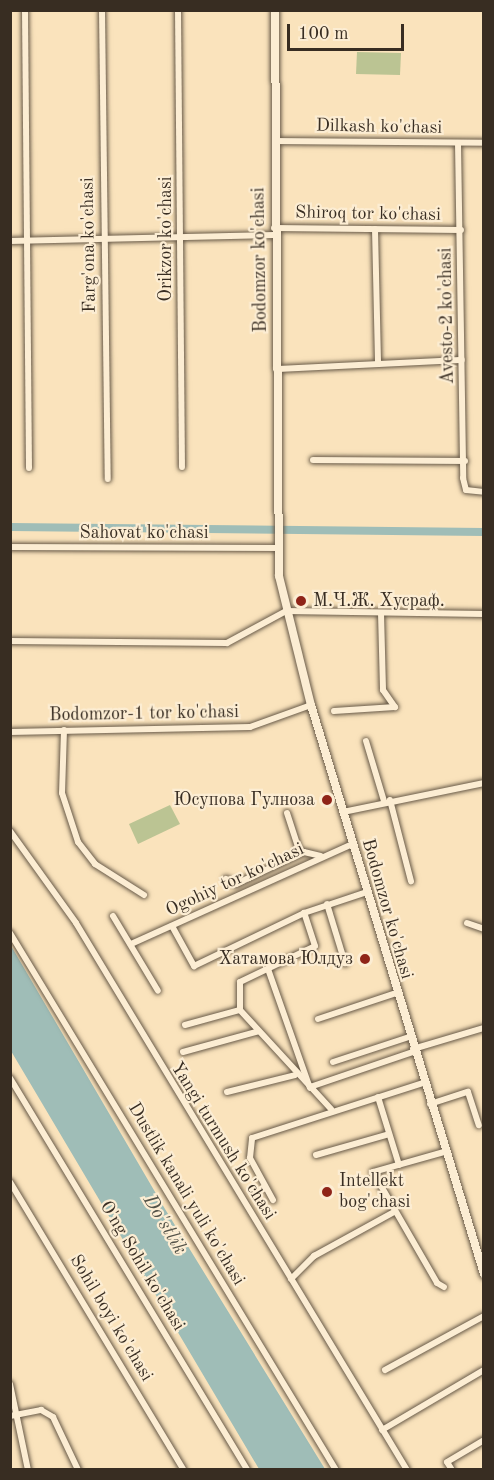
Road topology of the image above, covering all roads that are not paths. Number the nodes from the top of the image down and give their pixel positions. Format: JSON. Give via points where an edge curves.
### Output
{"nodes":[{"id":1,"x":25,"y":10,"type":"edge"},
{"id":2,"x":102,"y":10,"type":"edge"},
{"id":3,"x":178,"y":10,"type":"edge"},
{"id":4,"x":275,"y":10,"type":"edge"},
{"id":5,"x":275,"y":141,"type":"junction"},
{"id":6,"x":458,"y":143,"type":"junction"},
{"id":7,"x":483,"y":143,"type":"edge"},
{"id":8,"x":375,"y":229,"type":"junction"},
{"id":9,"x":461,"y":230,"type":"junction"},
{"id":10,"x":274,"y":232,"type":"junction"},
{"id":11,"x":181,"y":238,"type":"junction"},
{"id":12,"x":10,"y":241,"type":"edge"},
{"id":13,"x":27,"y":241,"type":"junction"},
{"id":14,"x":104,"y":241,"type":"junction"},
{"id":15,"x":462,"y":360,"type":"junction"},
{"id":16,"x":378,"y":364,"type":"junction"},
{"id":17,"x":276,"y":369,"type":"junction"},
{"id":18,"x":313,"y":460,"type":"dead end"},
{"id":19,"x":465,"y":461,"type":"junction"},
{"id":20,"x":182,"y":467,"type":"dead end"},
{"id":21,"x":29,"y":468,"type":"dead end"},
{"id":22,"x":108,"y":479,"type":"dead end"},
{"id":23,"x":483,"y":492,"type":"edge"},
{"id":24,"x":10,"y":547,"type":"edge"},
{"id":25,"x":278,"y":548,"type":"junction"},
{"id":26,"x":286,"y":611,"type":"junction"},
{"id":27,"x":381,"y":613,"type":"junction"},
{"id":28,"x":483,"y":614,"type":"edge"},
{"id":29,"x":10,"y":641,"type":"edge"},
{"id":30,"x":311,"y":705,"type":"junction"},
{"id":31,"x":334,"y":711,"type":"dead end"},
{"id":32,"x":64,"y":730,"type":"junction"},
{"id":33,"x":10,"y":732,"type":"edge"},
{"id":34,"x":366,"y":741,"type":"dead end"},
{"id":35,"x":483,"y":783,"type":"edge"},
{"id":36,"x":387,"y":801,"type":"junction"},
{"id":37,"x":344,"y":812,"type":"junction"},
{"id":38,"x":287,"y":813,"type":"dead end"},
{"id":39,"x":10,"y":831,"type":"edge"},
{"id":40,"x":352,"y":844,"type":"junction"},
{"id":41,"x":300,"y":853,"type":"junction"},
{"id":42,"x":321,"y":856,"type":"junction"},
{"id":43,"x":226,"y":879,"type":"dead end"},
{"id":44,"x":411,"y":881,"type":"dead end"},
{"id":45,"x":367,"y":892,"type":"junction"},
{"id":46,"x":144,"y":896,"type":"dead end"},
{"id":47,"x":327,"y":904,"type":"junction"},
{"id":48,"x":304,"y":913,"type":"junction"},
{"id":49,"x":113,"y":916,"type":"dead end"},
{"id":50,"x":467,"y":923,"type":"dead end"},
{"id":51,"x":172,"y":926,"type":"junction"},
{"id":52,"x":483,"y":929,"type":"edge"},
{"id":53,"x":10,"y":933,"type":"edge"},
{"id":54,"x":131,"y":944,"type":"junction"},
{"id":55,"x":345,"y":963,"type":"dead end"},
{"id":56,"x":268,"y":969,"type":"junction"},
{"id":57,"x":158,"y":991,"type":"dead end"},
{"id":58,"x":396,"y":993,"type":"junction"},
{"id":59,"x":240,"y":1010,"type":"junction"},
{"id":60,"x":318,"y":1019,"type":"dead end"},
{"id":61,"x":185,"y":1025,"type":"dead end"},
{"id":62,"x":483,"y":1028,"type":"edge"},
{"id":63,"x":256,"y":1032,"type":"junction"},
{"id":64,"x":409,"y":1037,"type":"junction"},
{"id":65,"x":413,"y":1050,"type":"junction"},
{"id":66,"x":183,"y":1052,"type":"dead end"},
{"id":67,"x":333,"y":1062,"type":"dead end"},
{"id":68,"x":296,"y":1075,"type":"junction"},
{"id":69,"x":10,"y":1078,"type":"edge"},
{"id":70,"x":423,"y":1083,"type":"junction"},
{"id":71,"x":311,"y":1090,"type":"junction"},
{"id":72,"x":227,"y":1092,"type":"dead end"},
{"id":73,"x":378,"y":1097,"type":"junction"},
{"id":74,"x":430,"y":1104,"type":"junction"},
{"id":75,"x":331,"y":1109,"type":"junction"},
{"id":76,"x":479,"y":1125,"type":"dead end"},
{"id":77,"x":389,"y":1134,"type":"junction"},
{"id":78,"x":444,"y":1152,"type":"junction"},
{"id":79,"x":316,"y":1155,"type":"dead end"},
{"id":80,"x":399,"y":1165,"type":"junction"},
{"id":81,"x":10,"y":1182,"type":"edge"},
{"id":82,"x":273,"y":1200,"type":"dead end"},
{"id":83,"x":394,"y":1212,"type":"junction"},
{"id":84,"x":483,"y":1274,"type":"edge"},
{"id":85,"x":291,"y":1279,"type":"junction"},
{"id":86,"x":444,"y":1287,"type":"dead end"},
{"id":87,"x":483,"y":1316,"type":"edge"},
{"id":88,"x":385,"y":1370,"type":"dead end"},
{"id":89,"x":483,"y":1370,"type":"edge"},
{"id":90,"x":10,"y":1384,"type":"edge"},
{"id":91,"x":14,"y":1416,"type":"edge"},
{"id":92,"x":382,"y":1430,"type":"junction"},
{"id":93,"x":483,"y":1440,"type":"edge"},
{"id":94,"x":28,"y":1470,"type":"edge"},
{"id":95,"x":78,"y":1470,"type":"edge"},
{"id":96,"x":184,"y":1470,"type":"edge"},
{"id":97,"x":247,"y":1470,"type":"edge"},
{"id":98,"x":336,"y":1470,"type":"edge"},
{"id":99,"x":407,"y":1470,"type":"edge"},
{"id":100,"x":452,"y":1470,"type":"edge"}],
"edges":[{"from":1,"to":13,"type":"street"},
{"from":2,"to":14,"type":"street","name":"Farg'ona ko'chasi"},
{"from":3,"to":11,"type":"street","name":"Orikzor ko'chasi"},
{"from":4,"to":5,"type":"street","name":"Bodomzor ko'chasi"},
{"from":5,"to":6,"type":"street","name":"Dilkash ko'chasi"},
{"from":5,"to":10,"type":"street","name":"Bodomzor ko'chasi"},
{"from":6,"to":7,"type":"street","name":"Dilkash ko'chasi"},
{"from":6,"to":9,"type":"street","name":"Avesto-2 ko'chasi"},
{"from":8,"to":9,"type":"street","name":"Shiroq tor ko'chasi"},
{"from":8,"to":10,"type":"street","name":"Shiroq tor ko'chasi"},
{"from":8,"to":16,"type":"street"},
{"from":9,"to":15,"type":"street","name":"Avesto-2 ko'chasi"},
{"from":10,"to":11,"type":"street","name":"Shiroq tor ko'chasi"},
{"from":10,"to":17,"type":"street","name":"Bodomzor ko'chasi"},
{"from":11,"to":14,"type":"street","name":"Shiroq tor ko'chasi"},
{"from":11,"to":20,"type":"street","name":"Orikzor ko'chasi"},
{"from":12,"to":13,"type":"street","name":"Shiroq tor ko'chasi"},
{"from":13,"to":14,"type":"street","name":"Shiroq tor ko'chasi"},
{"from":13,"to":21,"type":"street"},
{"from":14,"to":22,"type":"street","name":"Farg'ona ko'chasi"},
{"from":15,"to":16,"type":"street"},
{"from":15,"to":19,"type":"street","name":"Avesto-2 ko'chasi"},
{"from":16,"to":17,"type":"street"},
{"from":17,"to":25,"type":"street","name":"Bodomzor ko'chasi"},
{"from":18,"to":19,"type":"street"},
{"from":19,"to":23,"type":"street","name":"Avesto-2 ko'chasi","via":[[466,490]]},
{"from":24,"to":25,"type":"street","name":"Sahovat ko'chasi"},
{"from":25,"to":26,"type":"street","name":"Bodomzor ko'chasi"},
{"from":26,"to":27,"type":"street"},
{"from":26,"to":29,"type":"street","via":[[227,643]]},
{"from":26,"to":30,"type":"street","name":"Bodomzor ko'chasi"},
{"from":27,"to":28,"type":"street"},
{"from":27,"to":31,"type":"street","via":[[383,690],[395,707]]},
{"from":30,"to":32,"type":"street","name":"Bodomzor-1 tor ko'chasi","via":[[250,727]]},
{"from":30,"to":37,"type":"street","name":"Bodomzor ko'chasi"},
{"from":32,"to":33,"type":"street","name":"Bodomzor-1 tor ko'chasi"},
{"from":32,"to":46,"type":"street","via":[[62,793],[78,842],[95,864]]},
{"from":34,"to":36,"type":"street"},
{"from":35,"to":36,"type":"street"},
{"from":36,"to":37,"type":"street"},
{"from":36,"to":44,"type":"street"},
{"from":37,"to":40,"type":"street","name":"Bodomzor ko'chasi"},
{"from":38,"to":41,"type":"street"},
{"from":39,"to":85,"type":"street","name":"Yangi turmush ko'chasi","via":[[76,923]]},
{"from":40,"to":42,"type":"street","name":"Ogohiy tor ko'chasi"},
{"from":40,"to":45,"type":"street","name":"Bodomzor ko'chasi"},
{"from":41,"to":42,"type":"street","via":[[313,851]]},
{"from":41,"to":43,"type":"street","via":[[236,884]]},
{"from":42,"to":51,"type":"street","name":"Ogohiy tor ko'chasi"},
{"from":45,"to":47,"type":"street"},
{"from":45,"to":58,"type":"street","name":"Bodomzor ko'chasi"},
{"from":47,"to":48,"type":"street"},
{"from":47,"to":55,"type":"street"},
{"from":48,"to":51,"type":"street","via":[[194,966]]},
{"from":48,"to":56,"type":"street","via":[[315,946]]},
{"from":49,"to":54,"type":"street"},
{"from":50,"to":52,"type":"street"},
{"from":51,"to":54,"type":"street","name":"Ogohiy tor ko'chasi"},
{"from":53,"to":98,"type":"street","name":"Dustlik kanali yuli ko'chasi"},
{"from":54,"to":57,"type":"street"},
{"from":56,"to":59,"type":"street","via":[[240,981]]},
{"from":56,"to":71,"type":"street"},
{"from":58,"to":60,"type":"street"},
{"from":58,"to":64,"type":"street","name":"Bodomzor ko'chasi"},
{"from":59,"to":61,"type":"street"},
{"from":59,"to":63,"type":"street"},
{"from":62,"to":65,"type":"street"},
{"from":63,"to":66,"type":"street"},
{"from":63,"to":68,"type":"street"},
{"from":64,"to":65,"type":"street","name":"Bodomzor ko'chasi"},
{"from":64,"to":67,"type":"street"},
{"from":65,"to":70,"type":"street","name":"Bodomzor ko'chasi"},
{"from":65,"to":71,"type":"street"},
{"from":68,"to":71,"type":"street"},
{"from":68,"to":72,"type":"street"},
{"from":69,"to":97,"type":"street","name":"O'ng Sohil ko'chasi"},
{"from":70,"to":73,"type":"street"},
{"from":70,"to":74,"type":"street","name":"Bodomzor ko'chasi"},
{"from":71,"to":75,"type":"street"},
{"from":73,"to":75,"type":"street"},
{"from":73,"to":77,"type":"street"},
{"from":74,"to":76,"type":"street","via":[[468,1092]]},
{"from":74,"to":78,"type":"street","name":"Bodomzor ko'chasi"},
{"from":75,"to":82,"type":"street","via":[[252,1138],[250,1158]]},
{"from":77,"to":79,"type":"street"},
{"from":77,"to":80,"type":"street"},
{"from":78,"to":80,"type":"street"},
{"from":78,"to":84,"type":"street","name":"Bodomzor ko'chasi"},
{"from":80,"to":83,"type":"street","via":[[373,1172]]},
{"from":81,"to":96,"type":"street","name":"Sohil boyi ko'chasi"},
{"from":83,"to":85,"type":"street","via":[[314,1256]]},
{"from":83,"to":86,"type":"street"},
{"from":85,"to":92,"type":"street","name":"Yangi turmush ko'chasi"},
{"from":87,"to":88,"type":"street"},
{"from":89,"to":92,"type":"street"},
{"from":90,"to":91,"type":"street"},
{"from":91,"to":94,"type":"street"},
{"from":91,"to":95,"type":"street","via":[[41,1410],[53,1417]]},
{"from":92,"to":99,"type":"street","name":"Yangi turmush ko'chasi"},
{"from":93,"to":100,"type":"street","via":[[447,1462]]}]}
